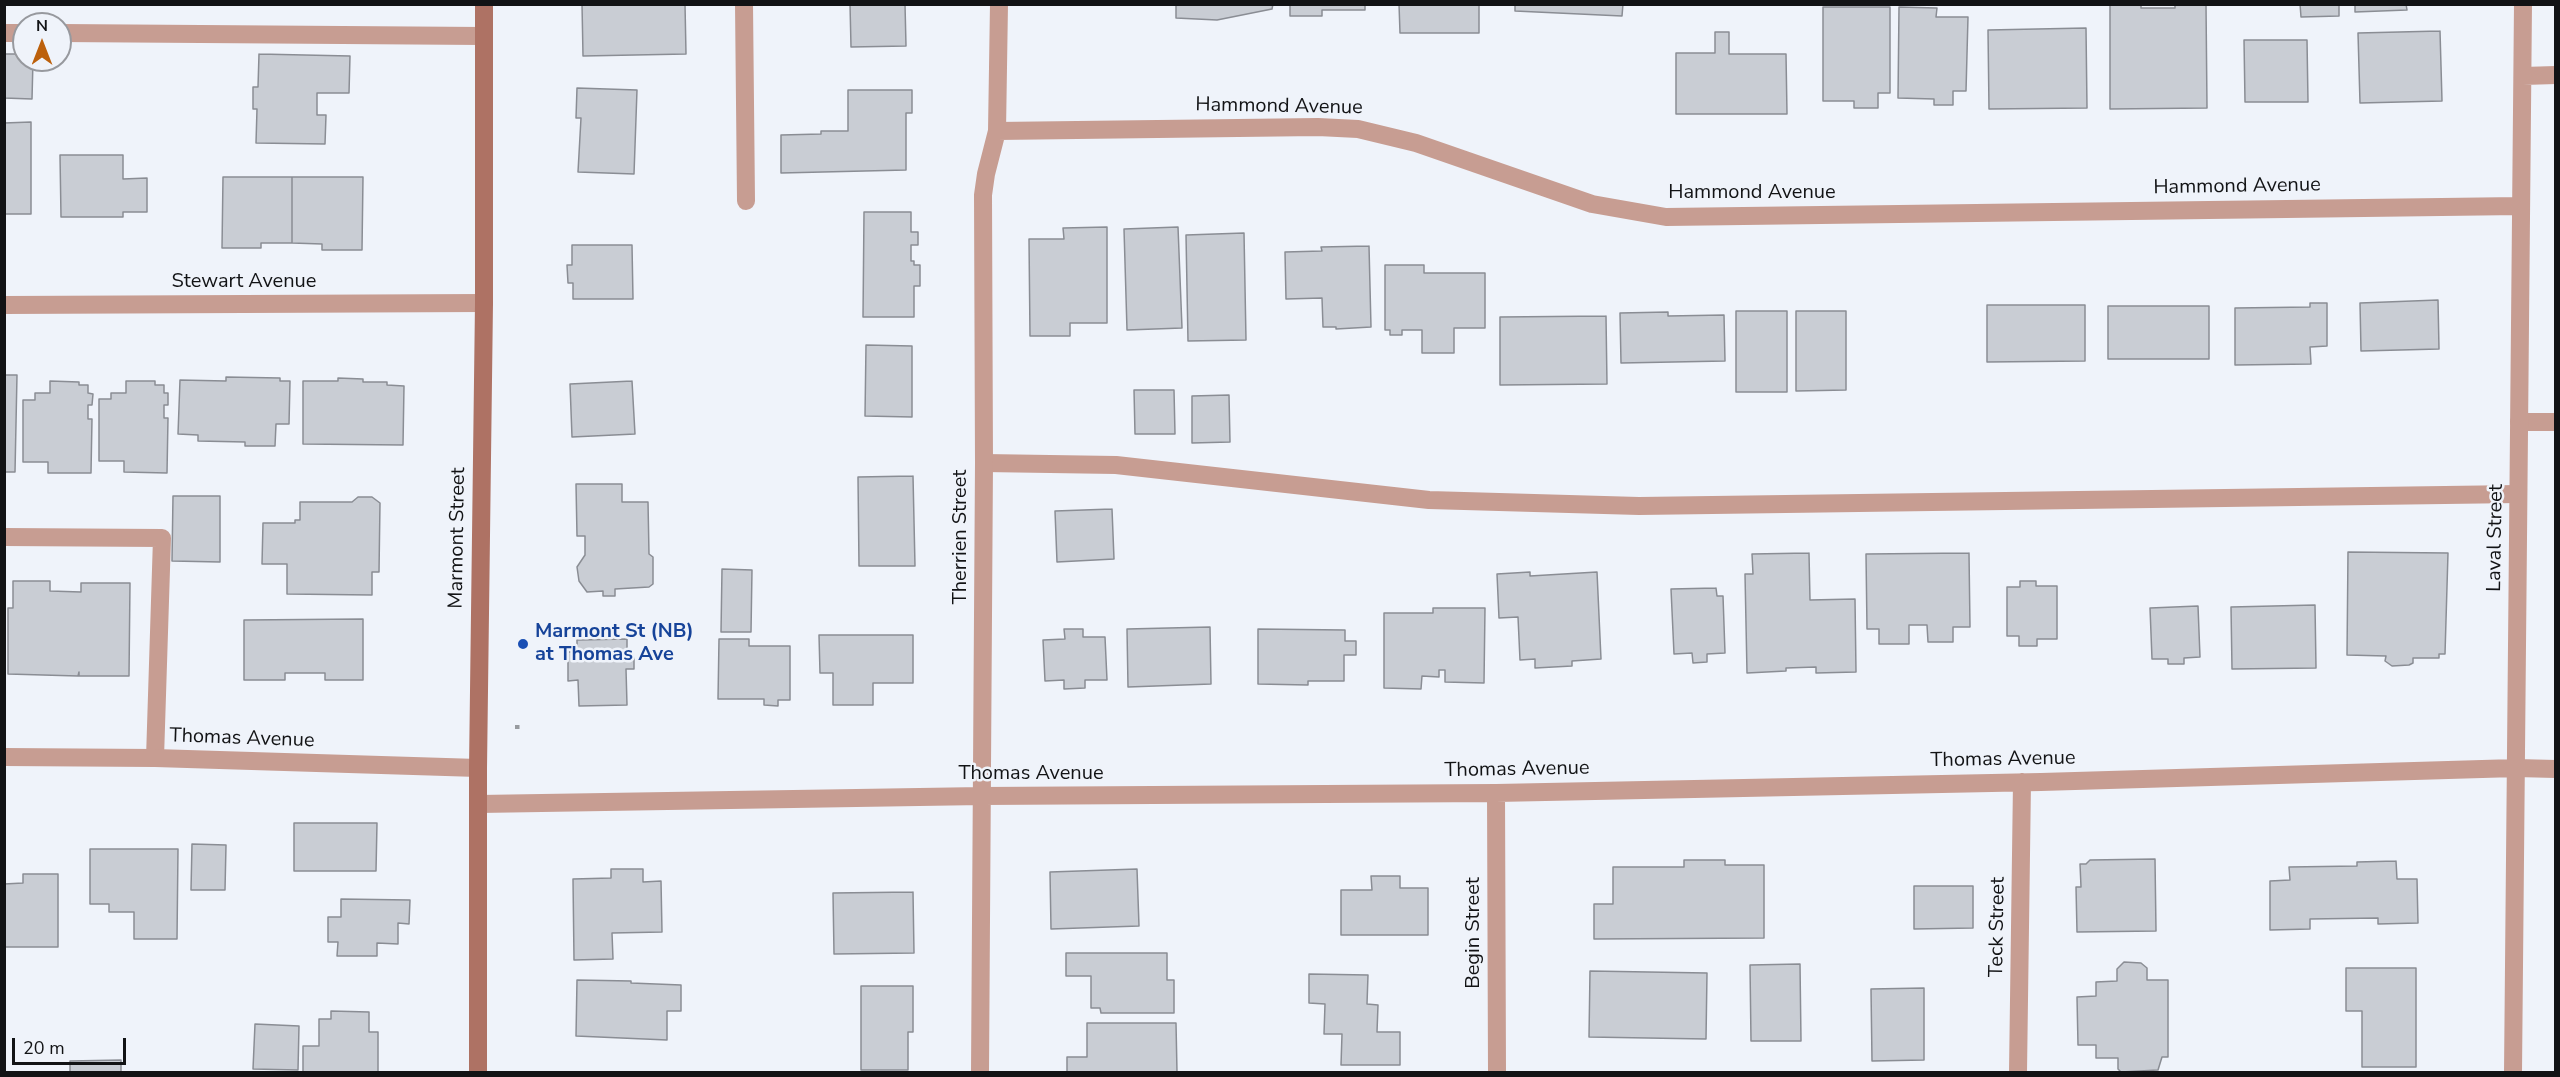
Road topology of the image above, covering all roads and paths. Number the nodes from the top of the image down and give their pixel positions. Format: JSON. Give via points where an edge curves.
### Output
{"nodes":[{"id":1,"x":484,"y":4,"type":"edge"},
{"id":2,"x":744,"y":4,"type":"edge"},
{"id":3,"x":999,"y":4,"type":"edge"},
{"id":4,"x":2523,"y":4,"type":"edge"},
{"id":5,"x":72,"y":33,"type":"edge"},
{"id":6,"x":483,"y":36,"type":"junction"},
{"id":7,"x":2556,"y":75,"type":"edge"},
{"id":8,"x":2523,"y":76,"type":"junction"},
{"id":9,"x":997,"y":131,"type":"junction"},
{"id":10,"x":746,"y":201,"type":"dead end"},
{"id":11,"x":2519,"y":206,"type":"junction"},
{"id":12,"x":484,"y":303,"type":"junction"},
{"id":13,"x":4,"y":304,"type":"edge"},
{"id":14,"x":2519,"y":422,"type":"junction"},
{"id":15,"x":2556,"y":422,"type":"edge"},
{"id":16,"x":984,"y":463,"type":"junction"},
{"id":17,"x":2518,"y":494,"type":"junction"},
{"id":18,"x":4,"y":537,"type":"edge"},
{"id":19,"x":515,"y":727,"type":"dead end"},
{"id":20,"x":523,"y":727,"type":"dead end"},
{"id":21,"x":4,"y":757,"type":"edge"},
{"id":22,"x":155,"y":758,"type":"junction"},
{"id":23,"x":478,"y":768,"type":"junction"},
{"id":24,"x":2516,"y":768,"type":"junction"},
{"id":25,"x":2556,"y":769,"type":"edge"},
{"id":26,"x":2022,"y":782,"type":"junction"},
{"id":27,"x":1496,"y":793,"type":"junction"},
{"id":28,"x":982,"y":796,"type":"junction"},
{"id":29,"x":479,"y":804,"type":"junction"},
{"id":30,"x":478,"y":1072,"type":"edge"},
{"id":31,"x":980,"y":1072,"type":"edge"},
{"id":32,"x":1497,"y":1072,"type":"edge"},
{"id":33,"x":2018,"y":1072,"type":"edge"},
{"id":34,"x":2513,"y":1072,"type":"edge"}],
"edges":[{"from":1,"to":6,"type":"main road","name":"Marmont Street"},
{"from":2,"to":10,"type":"street"},
{"from":3,"to":9,"type":"street","name":"Therrien Street"},
{"from":4,"to":8,"type":"street","name":"Laval Street"},
{"from":5,"to":6,"type":"street"},
{"from":6,"to":12,"type":"main road","name":"Marmont Street"},
{"from":7,"to":8,"type":"street"},
{"from":8,"to":11,"type":"street","name":"Laval Street"},
{"from":9,"to":11,"type":"street","name":"Hammond Avenue","via":[[1358,129],[1416,142],[1571,198],[1666,217]]},
{"from":9,"to":16,"type":"street","name":"Therrien Street","via":[[983,195]]},
{"from":11,"to":14,"type":"street","name":"Laval Street"},
{"from":12,"to":13,"type":"street","name":"Stewart Avenue"},
{"from":12,"to":23,"type":"main road","name":"Marmont Street"},
{"from":14,"to":15,"type":"street"},
{"from":14,"to":17,"type":"street","name":"Laval Street"},
{"from":16,"to":17,"type":"street","via":[[1116,465],[1429,500],[1639,506]]},
{"from":16,"to":28,"type":"street","name":"Therrien Street"},
{"from":17,"to":24,"type":"street","name":"Laval Street"},
{"from":18,"to":22,"type":"street","via":[[162,538]]},
{"from":19,"to":20,"type":"path"},
{"from":21,"to":22,"type":"street","name":"Thomas Avenue"},
{"from":22,"to":23,"type":"street","name":"Thomas Avenue"},
{"from":23,"to":29,"type":"main road","name":"Marmont Street"},
{"from":24,"to":25,"type":"street","name":"Thomas Avenue"},
{"from":24,"to":26,"type":"street","name":"Thomas Avenue"},
{"from":24,"to":34,"type":"street","name":"Laval Street"},
{"from":26,"to":27,"type":"street","name":"Thomas Avenue"},
{"from":26,"to":33,"type":"street","name":"Teck Street"},
{"from":27,"to":28,"type":"street","name":"Thomas Avenue"},
{"from":27,"to":32,"type":"street","name":"Begin Street"},
{"from":28,"to":29,"type":"street","name":"Thomas Avenue"},
{"from":28,"to":31,"type":"street","name":"Therrien Street"},
{"from":29,"to":30,"type":"main road","name":"Marmont Street"}]}
